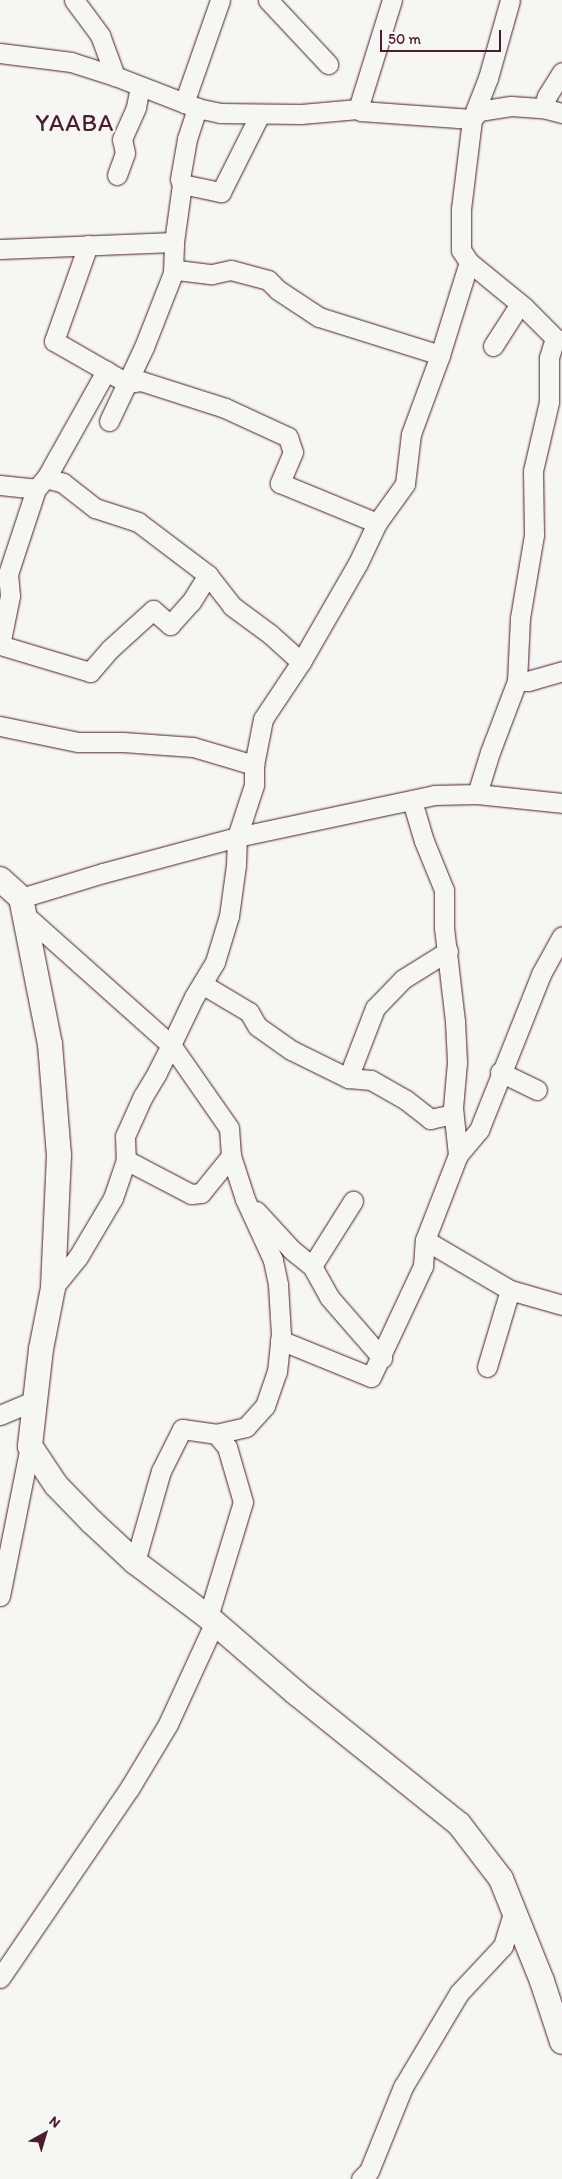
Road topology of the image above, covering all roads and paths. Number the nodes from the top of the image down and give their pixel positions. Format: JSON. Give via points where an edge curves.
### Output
{"nodes":[{"id":1,"x":74,"y":0,"type":"edge"},
{"id":2,"x":220,"y":0,"type":"edge"},
{"id":3,"x":268,"y":0,"type":"edge"},
{"id":4,"x":392,"y":0,"type":"edge"},
{"id":5,"x":510,"y":0,"type":"edge"},
{"id":6,"x":0,"y":53,"type":"edge"},
{"id":7,"x":328,"y":64,"type":"dead end"},
{"id":8,"x":562,"y":72,"type":"edge"},
{"id":9,"x":115,"y":76,"type":"junction"},
{"id":10,"x":140,"y":86,"type":"junction"},
{"id":11,"x":190,"y":105,"type":"junction"},
{"id":12,"x":543,"y":108,"type":"junction"},
{"id":13,"x":358,"y":109,"type":"junction"},
{"id":14,"x":562,"y":113,"type":"edge"},
{"id":15,"x":260,"y":114,"type":"junction"},
{"id":16,"x":472,"y":119,"type":"junction"},
{"id":17,"x":117,"y":175,"type":"dead end"},
{"id":18,"x":182,"y":184,"type":"junction"},
{"id":19,"x":174,"y":242,"type":"junction"},
{"id":20,"x":88,"y":245,"type":"junction"},
{"id":21,"x":0,"y":249,"type":"edge"},
{"id":22,"x":469,"y":262,"type":"junction"},
{"id":23,"x":173,"y":272,"type":"junction"},
{"id":24,"x":520,"y":304,"type":"junction"},
{"id":25,"x":558,"y":332,"type":"edge"},
{"id":26,"x":493,"y":346,"type":"dead end"},
{"id":27,"x":440,"y":355,"type":"junction"},
{"id":28,"x":106,"y":371,"type":"junction"},
{"id":29,"x":127,"y":383,"type":"junction"},
{"id":30,"x":109,"y":421,"type":"dead end"},
{"id":31,"x":41,"y":483,"type":"junction"},
{"id":32,"x":0,"y":485,"type":"edge"},
{"id":33,"x":377,"y":523,"type":"junction"},
{"id":34,"x":208,"y":575,"type":"junction"},
{"id":35,"x":0,"y":645,"type":"edge"},
{"id":36,"x":301,"y":662,"type":"junction"},
{"id":37,"x":562,"y":671,"type":"edge"},
{"id":38,"x":517,"y":681,"type":"junction"},
{"id":39,"x":0,"y":726,"type":"edge"},
{"id":40,"x":254,"y":765,"type":"junction"},
{"id":41,"x":477,"y":794,"type":"junction"},
{"id":42,"x":412,"y":801,"type":"junction"},
{"id":43,"x":562,"y":803,"type":"edge"},
{"id":44,"x":237,"y":838,"type":"junction"},
{"id":45,"x":0,"y":879,"type":"edge"},
{"id":46,"x":22,"y":906,"type":"junction"},
{"id":47,"x":562,"y":936,"type":"edge"},
{"id":48,"x":448,"y":952,"type":"junction"},
{"id":49,"x":202,"y":984,"type":"junction"},
{"id":50,"x":171,"y":1045,"type":"junction"},
{"id":51,"x":500,"y":1072,"type":"junction"},
{"id":52,"x":348,"y":1078,"type":"junction"},
{"id":53,"x":537,"y":1090,"type":"dead end"},
{"id":54,"x":453,"y":1114,"type":"junction"},
{"id":55,"x":458,"y":1155,"type":"junction"},
{"id":56,"x":231,"y":1156,"type":"junction"},
{"id":57,"x":126,"y":1160,"type":"junction"},
{"id":58,"x":245,"y":1199,"type":"junction"},
{"id":59,"x":353,"y":1201,"type":"dead end"},
{"id":60,"x":425,"y":1240,"type":"junction"},
{"id":61,"x":312,"y":1266,"type":"junction"},
{"id":62,"x":53,"y":1288,"type":"junction"},
{"id":63,"x":510,"y":1290,"type":"junction"},
{"id":64,"x":562,"y":1306,"type":"edge"},
{"id":65,"x":280,"y":1340,"type":"junction"},
{"id":66,"x":382,"y":1358,"type":"junction"},
{"id":67,"x":487,"y":1367,"type":"dead end"},
{"id":68,"x":35,"y":1400,"type":"junction"},
{"id":69,"x":0,"y":1415,"type":"edge"},
{"id":70,"x":216,"y":1434,"type":"junction"},
{"id":71,"x":30,"y":1446,"type":"junction"},
{"id":72,"x":135,"y":1562,"type":"junction"},
{"id":73,"x":0,"y":1596,"type":"edge"},
{"id":74,"x":211,"y":1620,"type":"junction"},
{"id":75,"x":514,"y":1911,"type":"junction"},
{"id":76,"x":0,"y":1978,"type":"edge"},
{"id":77,"x":562,"y":2042,"type":"edge"},
{"id":78,"x":361,"y":2179,"type":"edge"}],
"edges":[{"from":1,"to":9,"type":"street","via":[[100,35]]},
{"from":2,"to":11,"type":"street"},
{"from":3,"to":7,"type":"street"},
{"from":4,"to":13,"type":"street"},
{"from":5,"to":16,"type":"street","via":[[488,78]]},
{"from":6,"to":9,"type":"street","via":[[71,62]]},
{"from":8,"to":12,"type":"street"},
{"from":9,"to":10,"type":"street"},
{"from":10,"to":11,"type":"street"},
{"from":10,"to":17,"type":"street","via":[[136,107],[122,139],[125,153]]},
{"from":11,"to":15,"type":"street","via":[[220,113]]},
{"from":11,"to":18,"type":"street"},
{"from":12,"to":14,"type":"street"},
{"from":12,"to":16,"type":"street","via":[[510,106],[480,111]]},
{"from":13,"to":15,"type":"street"},
{"from":13,"to":16,"type":"street"},
{"from":15,"to":18,"type":"street","via":[[221,192]]},
{"from":16,"to":22,"type":"street","via":[[461,209],[461,250]]},
{"from":18,"to":19,"type":"street"},
{"from":19,"to":20,"type":"street"},
{"from":19,"to":23,"type":"street"},
{"from":20,"to":21,"type":"street"},
{"from":20,"to":28,"type":"street","via":[[54,341]]},
{"from":22,"to":24,"type":"street"},
{"from":22,"to":27,"type":"street"},
{"from":23,"to":27,"type":"street","via":[[212,274],[231,270],[268,280],[319,317]]},
{"from":23,"to":29,"type":"street","via":[[160,311]]},
{"from":24,"to":25,"type":"street"},
{"from":24,"to":26,"type":"street"},
{"from":25,"to":38,"type":"street","via":[[549,358],[549,402],[533,471],[534,535],[520,618]]},
{"from":27,"to":33,"type":"street","via":[[411,434],[405,484]]},
{"from":28,"to":29,"type":"street"},
{"from":28,"to":31,"type":"street"},
{"from":29,"to":30,"type":"street"},
{"from":29,"to":33,"type":"street","via":[[141,381],[225,408],[288,437],[293,452],[280,483]]},
{"from":31,"to":32,"type":"street"},
{"from":31,"to":34,"type":"street","via":[[63,482],[95,508],[138,522]]},
{"from":31,"to":35,"type":"street","via":[[8,574],[10,596]]},
{"from":33,"to":36,"type":"street","via":[[358,563]]},
{"from":34,"to":35,"type":"street","via":[[191,602],[170,624],[153,610],[90,672]]},
{"from":34,"to":36,"type":"street","via":[[232,606]]},
{"from":36,"to":40,"type":"street","via":[[263,719]]},
{"from":37,"to":38,"type":"street"},
{"from":38,"to":41,"type":"street"},
{"from":39,"to":40,"type":"street","via":[[78,742],[193,747]]},
{"from":40,"to":44,"type":"street","via":[[254,785]]},
{"from":41,"to":42,"type":"street","via":[[434,796]]},
{"from":41,"to":43,"type":"street"},
{"from":42,"to":44,"type":"street"},
{"from":42,"to":48,"type":"street","via":[[444,890]]},
{"from":44,"to":46,"type":"street","via":[[103,873]]},
{"from":44,"to":49,"type":"street","via":[[229,916],[215,962]]},
{"from":45,"to":46,"type":"street"},
{"from":46,"to":50,"type":"street"},
{"from":46,"to":62,"type":"street","via":[[50,1044],[59,1155]]},
{"from":47,"to":51,"type":"street","via":[[541,974]]},
{"from":48,"to":52,"type":"street","via":[[403,980],[375,1008]]},
{"from":48,"to":54,"type":"street","via":[[456,1021]]},
{"from":49,"to":50,"type":"street"},
{"from":49,"to":52,"type":"street","via":[[250,1012],[257,1026],[291,1050]]},
{"from":50,"to":56,"type":"street","via":[[230,1128]]},
{"from":50,"to":57,"type":"street","via":[[125,1136]]},
{"from":51,"to":53,"type":"street"},
{"from":51,"to":55,"type":"street","via":[[479,1130]]},
{"from":52,"to":54,"type":"street","via":[[371,1080],[406,1100],[430,1119]]},
{"from":54,"to":55,"type":"street"},
{"from":55,"to":60,"type":"street"},
{"from":56,"to":57,"type":"street","via":[[201,1194],[191,1194]]},
{"from":56,"to":58,"type":"street"},
{"from":57,"to":62,"type":"street","via":[[104,1217]]},
{"from":58,"to":61,"type":"street","via":[[292,1250]]},
{"from":58,"to":65,"type":"street","via":[[273,1260],[278,1284]]},
{"from":59,"to":61,"type":"street"},
{"from":60,"to":63,"type":"street"},
{"from":60,"to":66,"type":"street","via":[[423,1266]]},
{"from":61,"to":66,"type":"street","via":[[329,1297]]},
{"from":62,"to":68,"type":"street","via":[[40,1350]]},
{"from":63,"to":64,"type":"street"},
{"from":63,"to":67,"type":"street"},
{"from":65,"to":66,"type":"street","via":[[371,1377]]},
{"from":65,"to":70,"type":"street","via":[[277,1372],[265,1406],[246,1427]]},
{"from":68,"to":69,"type":"street"},
{"from":68,"to":71,"type":"street"},
{"from":70,"to":72,"type":"street","via":[[182,1428],[161,1471]]},
{"from":70,"to":74,"type":"street","via":[[227,1447],[243,1502]]},
{"from":71,"to":72,"type":"street","via":[[56,1485]]},
{"from":71,"to":73,"type":"street"},
{"from":72,"to":74,"type":"street"},
{"from":74,"to":75,"type":"street","via":[[459,1824],[501,1879]]},
{"from":74,"to":76,"type":"street","via":[[168,1724],[129,1790]]},
{"from":75,"to":77,"type":"street"},
{"from":75,"to":78,"type":"street","via":[[503,1946],[459,1993],[403,2087],[369,2171]]}]}
